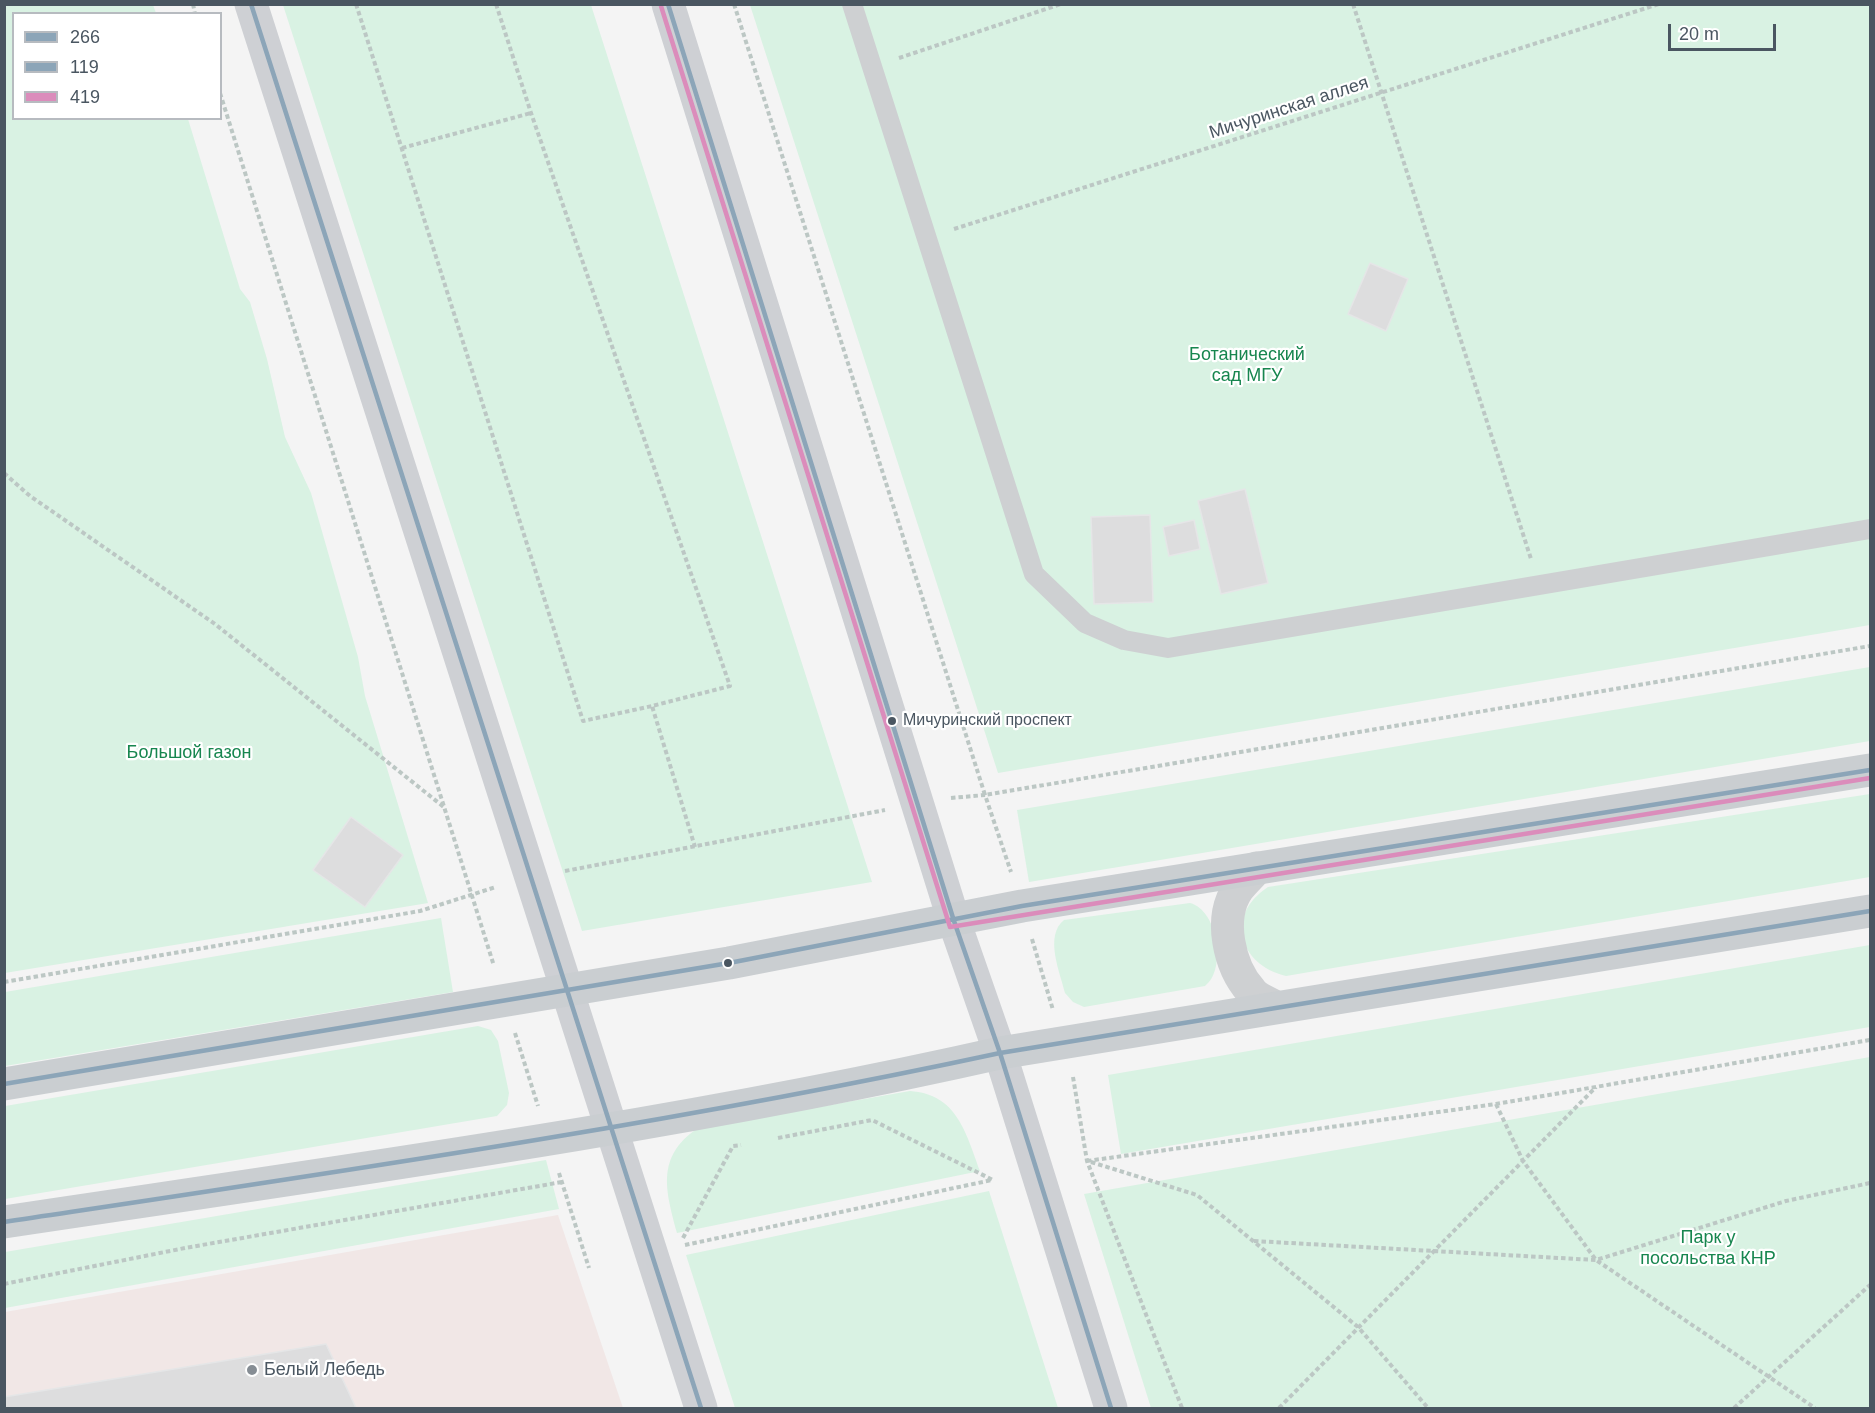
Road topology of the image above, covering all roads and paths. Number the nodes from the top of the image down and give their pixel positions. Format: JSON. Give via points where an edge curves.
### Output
{"nodes":[{"id":1,"x":251,"y":4,"type":"edge"},
{"id":2,"x":356,"y":4,"type":"edge"},
{"id":3,"x":496,"y":4,"type":"edge"},
{"id":4,"x":668,"y":4,"type":"edge"},
{"id":5,"x":734,"y":4,"type":"edge"},
{"id":6,"x":852,"y":4,"type":"edge"},
{"id":7,"x":1061,"y":4,"type":"edge"},
{"id":8,"x":1353,"y":4,"type":"edge"},
{"id":9,"x":1659,"y":4,"type":"edge"},
{"id":10,"x":872,"y":67,"type":"junction"},
{"id":11,"x":1381,"y":93,"type":"junction"},
{"id":12,"x":222,"y":99,"type":"edge"},
{"id":13,"x":531,"y":113,"type":"junction"},
{"id":14,"x":402,"y":148,"type":"junction"},
{"id":15,"x":927,"y":237,"type":"junction"},
{"id":16,"x":4,"y":472,"type":"edge"},
{"id":17,"x":1870,"y":530,"type":"edge"},
{"id":18,"x":1539,"y":585,"type":"junction"},
{"id":19,"x":1870,"y":646,"type":"edge"},
{"id":20,"x":652,"y":706,"type":"junction"},
{"id":21,"x":1870,"y":770,"type":"edge"},
{"id":22,"x":985,"y":795,"type":"junction"},
{"id":23,"x":919,"y":801,"type":"junction"},
{"id":24,"x":445,"y":808,"type":"junction"},
{"id":25,"x":694,"y":847,"type":"junction"},
{"id":26,"x":1257,"y":868,"type":"junction"},
{"id":27,"x":531,"y":877,"type":"junction"},
{"id":28,"x":472,"y":894,"type":"junction"},
{"id":29,"x":1022,"y":906,"type":"junction"},
{"id":30,"x":1870,"y":911,"type":"edge"},
{"id":31,"x":954,"y":921,"type":"junction"},
{"id":32,"x":4,"y":982,"type":"edge"},
{"id":33,"x":567,"y":990,"type":"junction"},
{"id":34,"x":506,"y":1002,"type":"junction"},
{"id":35,"x":1274,"y":1006,"type":"junction"},
{"id":36,"x":1870,"y":1040,"type":"edge"},
{"id":37,"x":1064,"y":1044,"type":"junction"},
{"id":38,"x":1000,"y":1053,"type":"junction"},
{"id":39,"x":4,"y":1084,"type":"edge"},
{"id":40,"x":1596,"y":1087,"type":"junction"},
{"id":41,"x":1496,"y":1104,"type":"junction"},
{"id":42,"x":609,"y":1128,"type":"junction"},
{"id":43,"x":548,"y":1140,"type":"junction"},
{"id":44,"x":768,"y":1140,"type":"dead end"},
{"id":45,"x":745,"y":1144,"type":"dead end"},
{"id":46,"x":1087,"y":1161,"type":"junction"},
{"id":47,"x":1523,"y":1161,"type":"junction"},
{"id":48,"x":562,"y":1182,"type":"junction"},
{"id":49,"x":1870,"y":1183,"type":"edge"},
{"id":50,"x":4,"y":1222,"type":"edge"},
{"id":51,"x":1254,"y":1241,"type":"junction"},
{"id":52,"x":1596,"y":1260,"type":"junction"},
{"id":53,"x":589,"y":1268,"type":"dead end"},
{"id":54,"x":4,"y":1284,"type":"edge"},
{"id":55,"x":1870,"y":1285,"type":"edge"},
{"id":56,"x":1358,"y":1327,"type":"junction"},
{"id":57,"x":1768,"y":1379,"type":"junction"},
{"id":58,"x":701,"y":1408,"type":"edge"},
{"id":59,"x":1111,"y":1408,"type":"edge"},
{"id":60,"x":1182,"y":1408,"type":"edge"},
{"id":61,"x":1279,"y":1408,"type":"edge"},
{"id":62,"x":1428,"y":1408,"type":"edge"},
{"id":63,"x":1734,"y":1408,"type":"edge"},
{"id":64,"x":1815,"y":1408,"type":"edge"}],
"edges":[{"from":1,"to":27,"type":"main road"},
{"from":2,"to":14,"type":"path"},
{"from":3,"to":13,"type":"path"},
{"from":4,"to":23,"type":"main road"},
{"from":5,"to":22,"type":"path"},
{"from":6,"to":10,"type":"lane"},
{"from":7,"to":10,"type":"path"},
{"from":8,"to":11,"type":"path"},
{"from":9,"to":11,"type":"path","name":"Мичуринская аллея"},
{"from":10,"to":15,"type":"lane"},
{"from":11,"to":15,"type":"path","name":"Мичуринская аллея"},
{"from":11,"to":18,"type":"path"},
{"from":12,"to":24,"type":"path"},
{"from":13,"to":14,"type":"path"},
{"from":13,"to":20,"type":"path","via":[[730,686]]},
{"from":14,"to":20,"type":"path","via":[[583,722]]},
{"from":15,"to":18,"type":"lane","via":[[1034,574],[1085,623],[1124,640],[1168,648]]},
{"from":16,"to":24,"type":"path","via":[[30,496],[215,624]]},
{"from":17,"to":18,"type":"lane"},
{"from":19,"to":22,"type":"path"},
{"from":20,"to":25,"type":"path"},
{"from":21,"to":26,"type":"main road"},
{"from":22,"to":23,"type":"path"},
{"from":22,"to":29,"type":"path"},
{"from":23,"to":25,"type":"path"},
{"from":23,"to":31,"type":"main road"},
{"from":24,"to":28,"type":"path"},
{"from":25,"to":27,"type":"path"},
{"from":26,"to":29,"type":"main road"},
{"from":26,"to":35,"type":"street","via":[[1237,890],[1229,917],[1230,948],[1236,970],[1252,993]]},
{"from":27,"to":28,"type":"path"},
{"from":27,"to":33,"type":"main road"},
{"from":28,"to":32,"type":"path","via":[[420,911]]},
{"from":28,"to":34,"type":"path"},
{"from":29,"to":31,"type":"main road"},
{"from":29,"to":37,"type":"path"},
{"from":30,"to":35,"type":"main road"},
{"from":31,"to":33,"type":"main road"},
{"from":31,"to":38,"type":"main road"},
{"from":33,"to":34,"type":"main road"},
{"from":33,"to":42,"type":"main road"},
{"from":34,"to":39,"type":"main road"},
{"from":34,"to":43,"type":"path"},
{"from":35,"to":37,"type":"main road"},
{"from":36,"to":40,"type":"path"},
{"from":37,"to":38,"type":"main road"},
{"from":37,"to":46,"type":"path","via":[[1073,1073]]},
{"from":38,"to":42,"type":"main road","via":[[864,1084]]},
{"from":38,"to":59,"type":"main road"},
{"from":40,"to":41,"type":"path"},
{"from":40,"to":47,"type":"path"},
{"from":41,"to":46,"type":"path"},
{"from":41,"to":47,"type":"path"},
{"from":42,"to":43,"type":"main road"},
{"from":42,"to":58,"type":"main road"},
{"from":43,"to":48,"type":"path"},
{"from":43,"to":50,"type":"main road"},
{"from":44,"to":45,"type":"path","via":[[872,1120],[993,1180],[679,1246],[733,1146]]},
{"from":46,"to":51,"type":"path","via":[[1197,1195]]},
{"from":46,"to":60,"type":"path"},
{"from":47,"to":52,"type":"path"},
{"from":47,"to":56,"type":"path"},
{"from":48,"to":53,"type":"path"},
{"from":48,"to":54,"type":"path"},
{"from":49,"to":52,"type":"path","via":[[1786,1201]]},
{"from":51,"to":52,"type":"path"},
{"from":51,"to":56,"type":"path"},
{"from":52,"to":57,"type":"path"},
{"from":55,"to":57,"type":"path"},
{"from":56,"to":61,"type":"path"},
{"from":56,"to":62,"type":"path"},
{"from":57,"to":63,"type":"path"},
{"from":57,"to":64,"type":"path"}]}
